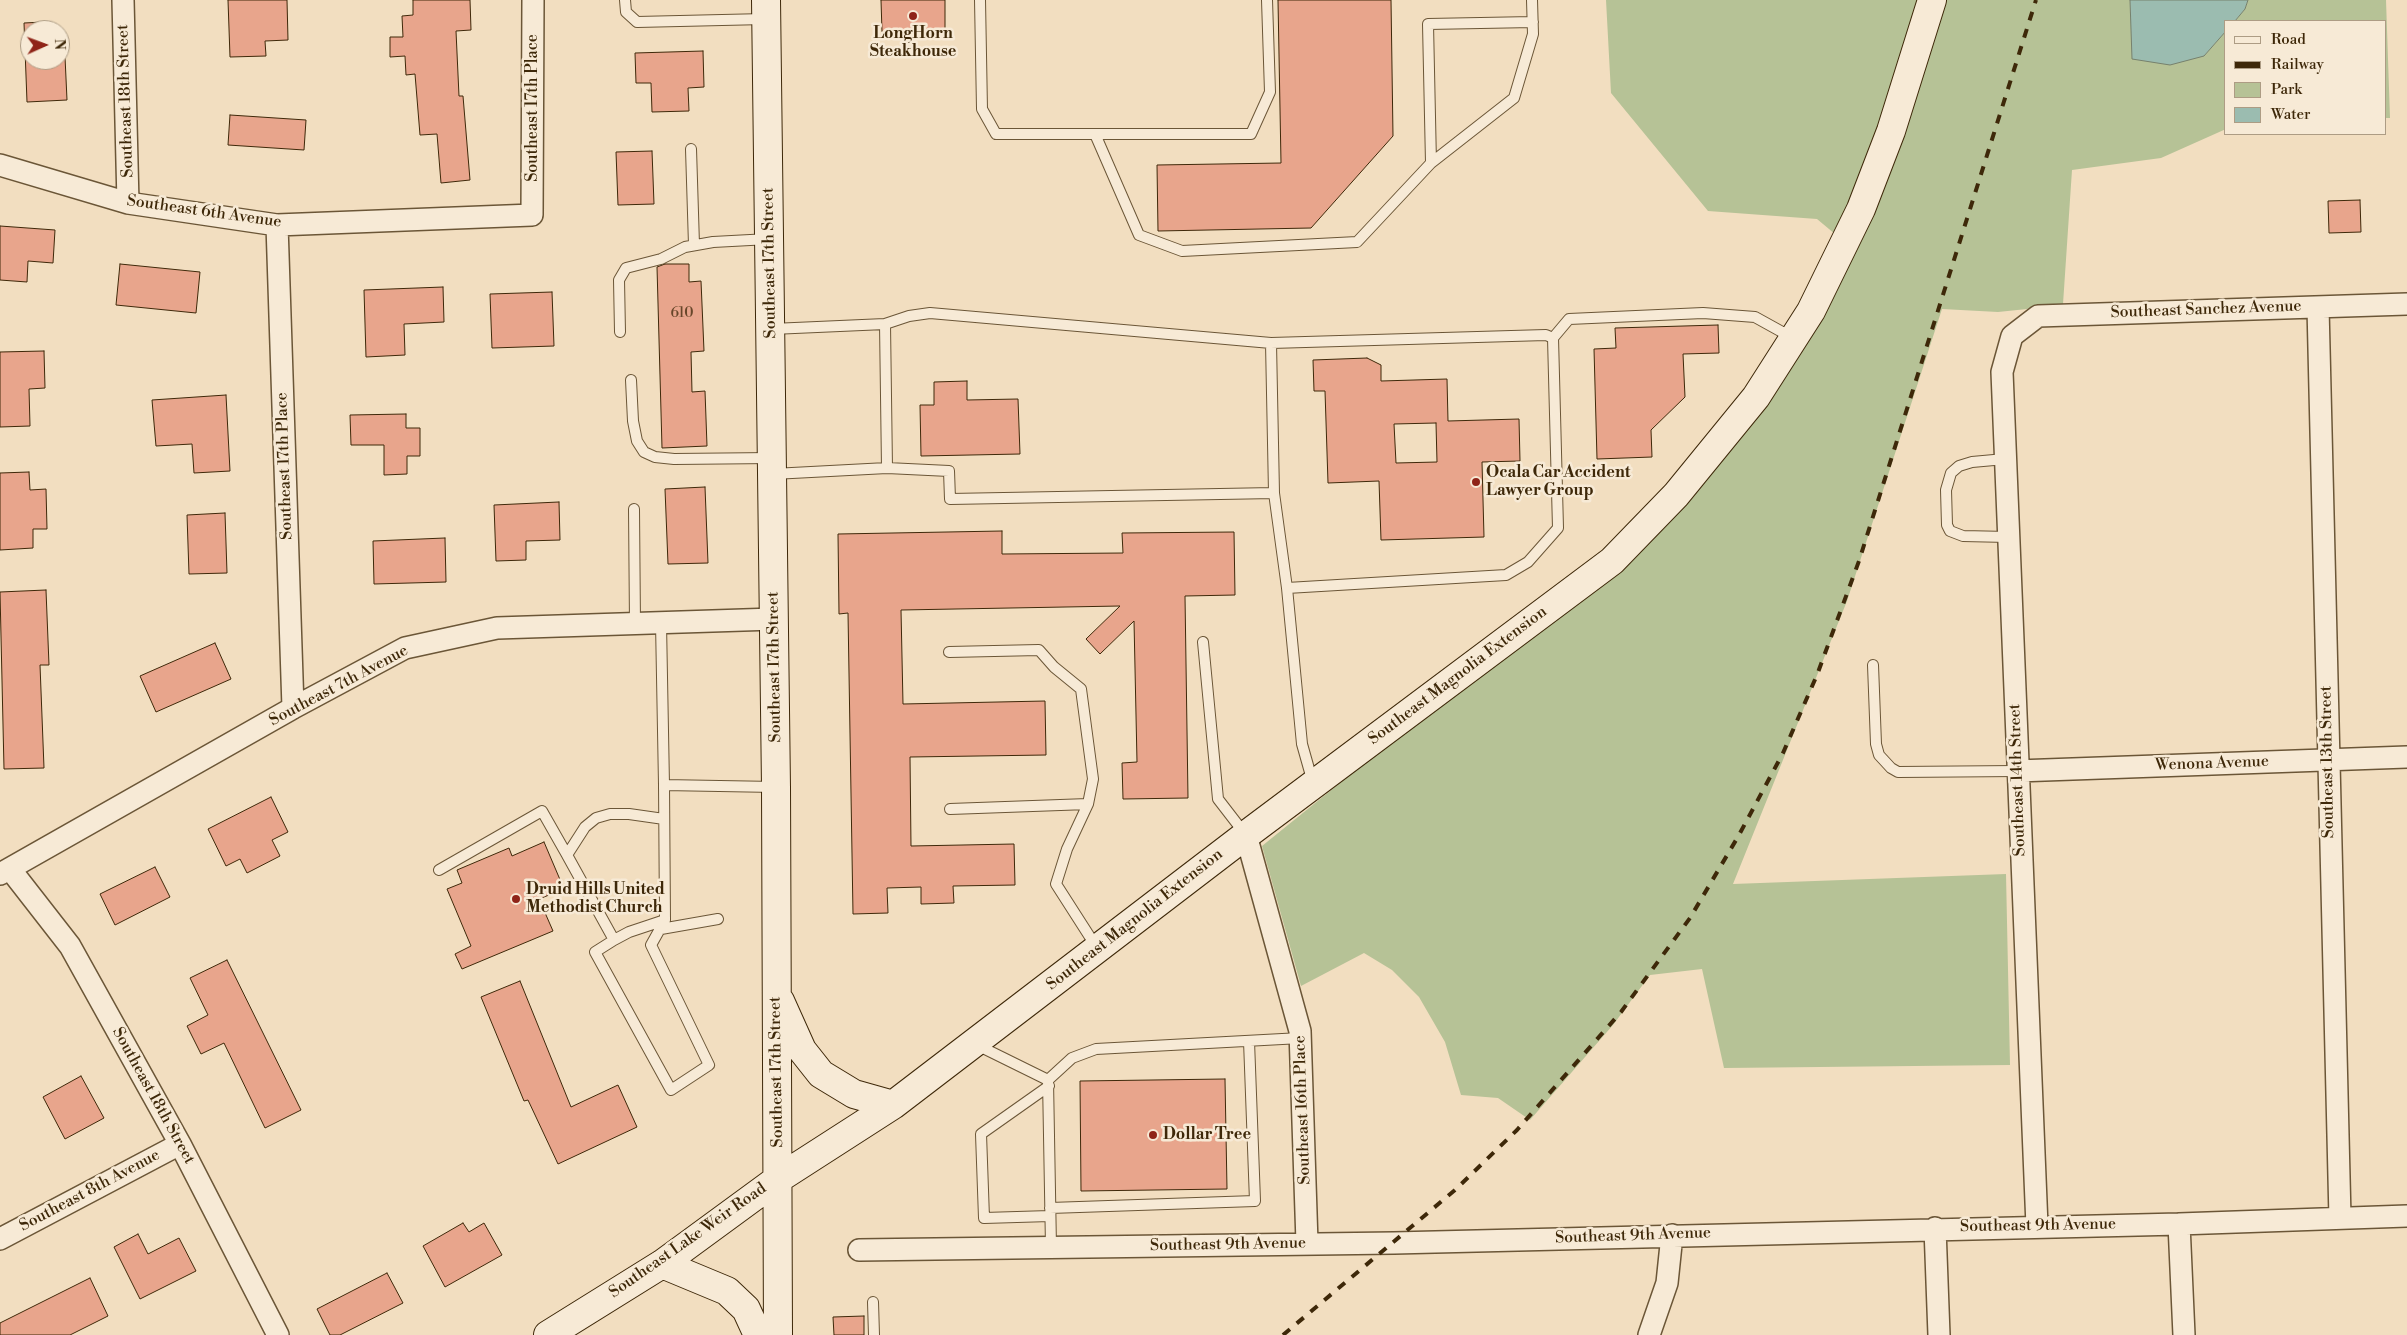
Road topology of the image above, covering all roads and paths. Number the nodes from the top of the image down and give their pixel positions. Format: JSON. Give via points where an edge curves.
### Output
{"nodes":[{"id":1,"x":123,"y":0,"type":"edge"},
{"id":2,"x":533,"y":0,"type":"edge"},
{"id":3,"x":625,"y":0,"type":"edge"},
{"id":4,"x":980,"y":0,"type":"edge"},
{"id":5,"x":1267,"y":0,"type":"edge"},
{"id":6,"x":1532,"y":0,"type":"edge"},
{"id":7,"x":1932,"y":0,"type":"edge"},
{"id":8,"x":766,"y":9,"type":"edge"},
{"id":9,"x":1533,"y":22,"type":"junction"},
{"id":10,"x":1095,"y":134,"type":"junction"},
{"id":11,"x":691,"y":149,"type":"dead end"},
{"id":12,"x":1431,"y":163,"type":"junction"},
{"id":13,"x":0,"y":165,"type":"edge"},
{"id":14,"x":128,"y":203,"type":"junction"},
{"id":15,"x":532,"y":215,"type":"joint"},
{"id":16,"x":277,"y":225,"type":"junction"},
{"id":17,"x":770,"y":239,"type":"junction"},
{"id":18,"x":694,"y":245,"type":"junction"},
{"id":19,"x":2407,"y":304,"type":"edge"},
{"id":20,"x":2318,"y":307,"type":"junction"},
{"id":21,"x":885,"y":324,"type":"junction"},
{"id":22,"x":771,"y":329,"type":"junction"},
{"id":23,"x":620,"y":332,"type":"dead end"},
{"id":24,"x":2012,"y":336,"type":"joint"},
{"id":25,"x":1553,"y":338,"type":"junction"},
{"id":26,"x":1794,"y":338,"type":"junction"},
{"id":27,"x":1271,"y":343,"type":"junction"},
{"id":28,"x":631,"y":380,"type":"dead end"},
{"id":29,"x":2005,"y":459,"type":"junction"},
{"id":30,"x":773,"y":466,"type":"junction"},
{"id":31,"x":887,"y":468,"type":"junction"},
{"id":32,"x":1274,"y":493,"type":"junction"},
{"id":33,"x":634,"y":509,"type":"dead end"},
{"id":34,"x":2008,"y":537,"type":"junction"},
{"id":35,"x":1287,"y":588,"type":"junction"},
{"id":36,"x":774,"y":619,"type":"junction"},
{"id":37,"x":661,"y":623,"type":"junction"},
{"id":38,"x":635,"y":624,"type":"junction"},
{"id":39,"x":1203,"y":642,"type":"dead end"},
{"id":40,"x":949,"y":652,"type":"dead end"},
{"id":41,"x":1873,"y":665,"type":"dead end"},
{"id":42,"x":293,"y":708,"type":"junction"},
{"id":43,"x":2407,"y":757,"type":"edge"},
{"id":44,"x":2328,"y":760,"type":"junction"},
{"id":45,"x":2017,"y":771,"type":"junction"},
{"id":46,"x":1314,"y":784,"type":"junction"},
{"id":47,"x":664,"y":785,"type":"junction"},
{"id":48,"x":776,"y":787,"type":"junction"},
{"id":49,"x":1088,"y":804,"type":"junction"},
{"id":50,"x":950,"y":809,"type":"dead end"},
{"id":51,"x":664,"y":819,"type":"junction"},
{"id":52,"x":1246,"y":835,"type":"junction"},
{"id":53,"x":566,"y":854,"type":"junction"},
{"id":54,"x":439,"y":870,"type":"dead end"},
{"id":55,"x":5,"y":871,"type":"edge"},
{"id":56,"x":718,"y":919,"type":"dead end"},
{"id":57,"x":663,"y":924,"type":"junction"},
{"id":58,"x":614,"y":940,"type":"junction"},
{"id":59,"x":1097,"y":949,"type":"junction"},
{"id":60,"x":776,"y":993,"type":"junction"},
{"id":61,"x":1301,"y":1038,"type":"junction"},
{"id":62,"x":1249,"y":1041,"type":"junction"},
{"id":63,"x":974,"y":1043,"type":"junction"},
{"id":64,"x":1048,"y":1083,"type":"junction"},
{"id":65,"x":893,"y":1105,"type":"junction"},
{"id":66,"x":180,"y":1144,"type":"junction"},
{"id":67,"x":778,"y":1179,"type":"junction"},
{"id":68,"x":1050,"y":1212,"type":"junction"},
{"id":69,"x":2407,"y":1216,"type":"edge"},
{"id":70,"x":2340,"y":1218,"type":"junction"},
{"id":71,"x":2179,"y":1224,"type":"junction"},
{"id":72,"x":2036,"y":1226,"type":"junction"},
{"id":73,"x":1935,"y":1228,"type":"junction"},
{"id":74,"x":1672,"y":1235,"type":"junction"},
{"id":75,"x":0,"y":1239,"type":"edge"},
{"id":76,"x":1307,"y":1243,"type":"junction"},
{"id":77,"x":1051,"y":1247,"type":"junction"},
{"id":78,"x":859,"y":1250,"type":"dead end"},
{"id":79,"x":662,"y":1264,"type":"junction"},
{"id":80,"x":873,"y":1302,"type":"dead end"},
{"id":81,"x":278,"y":1335,"type":"edge"},
{"id":82,"x":548,"y":1335,"type":"edge"},
{"id":83,"x":758,"y":1335,"type":"edge"},
{"id":84,"x":778,"y":1335,"type":"edge"},
{"id":85,"x":874,"y":1335,"type":"edge"},
{"id":86,"x":1648,"y":1335,"type":"edge"},
{"id":87,"x":1939,"y":1335,"type":"edge"},
{"id":88,"x":2184,"y":1335,"type":"edge"}],
"edges":[{"from":1,"to":14,"type":"street","name":"Southeast 18th Street"},
{"from":2,"to":15,"type":"street","name":"Southeast 17th Place"},
{"from":3,"to":8,"type":"lane","via":[[626,12],[637,22]]},
{"from":4,"to":10,"type":"lane","via":[[982,109],[996,134]]},
{"from":5,"to":10,"type":"lane","via":[[1270,92],[1251,134]]},
{"from":6,"to":9,"type":"lane"},
{"from":7,"to":26,"type":"main road","name":"Southeast Magnolia Extension","via":[[1892,132],[1861,209],[1811,311]]},
{"from":8,"to":17,"type":"main road","name":"Southeast 17th Street"},
{"from":9,"to":12,"type":"lane","via":[[1533,34],[1514,98]]},
{"from":9,"to":12,"type":"lane","via":[[1428,24]]},
{"from":10,"to":12,"type":"lane","via":[[1139,235],[1182,251],[1357,242]]},
{"from":11,"to":18,"type":"lane"},
{"from":13,"to":14,"type":"street","name":"Southeast 6th Avenue"},
{"from":14,"to":16,"type":"street","name":"Southeast 6th Avenue"},
{"from":15,"to":16,"type":"street","name":"Southeast 6th Avenue"},
{"from":16,"to":42,"type":"street","name":"Southeast 17th Place"},
{"from":17,"to":18,"type":"lane"},
{"from":17,"to":22,"type":"main road","name":"Southeast 17th Street"},
{"from":18,"to":23,"type":"lane","via":[[661,259],[626,268],[619,280]]},
{"from":19,"to":20,"type":"street","name":"Southeast Sanchez Avenue"},
{"from":20,"to":24,"type":"street","name":"Southeast Sanchez Avenue","via":[[2038,316]]},
{"from":20,"to":44,"type":"street","name":"Southeast 13th Street"},
{"from":21,"to":22,"type":"lane"},
{"from":21,"to":27,"type":"lane","via":[[930,313]]},
{"from":21,"to":31,"type":"lane"},
{"from":22,"to":30,"type":"main road","name":"Southeast 17th Street"},
{"from":24,"to":29,"type":"street","name":"Southeast 14th Street","via":[[2002,372]]},
{"from":25,"to":26,"type":"lane","via":[[1569,319],[1703,313],[1755,317]]},
{"from":25,"to":27,"type":"lane","via":[[1546,335]]},
{"from":25,"to":35,"type":"lane","via":[[1558,528],[1528,562],[1506,575]]},
{"from":26,"to":46,"type":"main road","name":"Southeast Magnolia Extension","via":[[1756,397],[1682,488],[1612,561]]},
{"from":27,"to":32,"type":"lane"},
{"from":28,"to":30,"type":"lane","via":[[633,421],[644,452],[674,459]]},
{"from":29,"to":34,"type":"street","name":"Southeast 14th Street"},
{"from":29,"to":34,"type":"lane","via":[[1972,462],[1951,473],[1946,490],[1947,525],[1950,531],[1963,536]]},
{"from":30,"to":31,"type":"lane"},
{"from":30,"to":36,"type":"main road","name":"Southeast 17th Street"},
{"from":31,"to":32,"type":"lane","via":[[949,471],[950,499]]},
{"from":32,"to":35,"type":"lane"},
{"from":33,"to":38,"type":"lane"},
{"from":34,"to":45,"type":"street","name":"Southeast 14th Street"},
{"from":35,"to":46,"type":"lane","via":[[1302,744]]},
{"from":36,"to":37,"type":"street","name":"Southeast 7th Avenue"},
{"from":36,"to":48,"type":"main road","name":"Southeast 17th Street"},
{"from":37,"to":38,"type":"street","name":"Southeast 7th Avenue"},
{"from":37,"to":47,"type":"lane"},
{"from":38,"to":42,"type":"street","name":"Southeast 7th Avenue","via":[[497,628],[406,648]]},
{"from":39,"to":52,"type":"lane","via":[[1218,800]]},
{"from":40,"to":49,"type":"lane","via":[[1039,650],[1081,689],[1093,778]]},
{"from":41,"to":45,"type":"lane","via":[[1876,744],[1879,755],[1892,768],[1898,772]]},
{"from":42,"to":55,"type":"street","name":"Southeast 7th Avenue"},
{"from":43,"to":44,"type":"street","name":"Wenona Avenue"},
{"from":44,"to":45,"type":"street","name":"Wenona Avenue"},
{"from":44,"to":70,"type":"street","name":"Southeast 13th Street"},
{"from":45,"to":72,"type":"street","name":"Southeast 14th Street"},
{"from":46,"to":52,"type":"main road","name":"Southeast Magnolia Extension"},
{"from":47,"to":48,"type":"lane"},
{"from":47,"to":51,"type":"lane"},
{"from":48,"to":60,"type":"main road","name":"Southeast 17th Street"},
{"from":49,"to":50,"type":"lane"},
{"from":49,"to":59,"type":"lane","via":[[1067,848],[1056,884]]},
{"from":51,"to":53,"type":"lane","via":[[629,814],[596,818],[584,827]]},
{"from":51,"to":57,"type":"lane"},
{"from":52,"to":59,"type":"main road","name":"Southeast Magnolia Extension"},
{"from":52,"to":61,"type":"street","name":"Southeast 16th Place"},
{"from":53,"to":54,"type":"lane","via":[[542,811]]},
{"from":53,"to":58,"type":"lane"},
{"from":55,"to":66,"type":"street","name":"Southeast 18th Street","via":[[70,946]]},
{"from":56,"to":57,"type":"lane"},
{"from":57,"to":58,"type":"lane","via":[[629,932]]},
{"from":57,"to":58,"type":"lane","via":[[651,945],[709,1065],[671,1090],[595,952]]},
{"from":59,"to":63,"type":"main road","name":"Southeast Magnolia Extension"},
{"from":60,"to":65,"type":"main road","via":[[802,1050],[821,1074],[854,1094]]},
{"from":60,"to":67,"type":"main road","name":"Southeast 17th Street"},
{"from":61,"to":62,"type":"lane"},
{"from":61,"to":76,"type":"street","name":"Southeast 16th Place"},
{"from":62,"to":64,"type":"lane","via":[[1096,1049],[1072,1058]]},
{"from":62,"to":68,"type":"lane","via":[[1255,1201]]},
{"from":63,"to":64,"type":"lane"},
{"from":63,"to":65,"type":"main road","name":"Southeast Magnolia Extension"},
{"from":64,"to":68,"type":"lane"},
{"from":64,"to":68,"type":"lane","via":[[981,1134],[984,1218]]},
{"from":65,"to":67,"type":"main road","name":"Southeast Magnolia Extension"},
{"from":66,"to":75,"type":"street","name":"Southeast 8th Avenue"},
{"from":66,"to":81,"type":"street","name":"Southeast 18th Street"},
{"from":67,"to":79,"type":"main road","name":"Southeast Lake Weir Road"},
{"from":67,"to":84,"type":"main road","name":"Southeast 17th Street"},
{"from":68,"to":77,"type":"lane"},
{"from":69,"to":70,"type":"street","name":"Southeast 9th Avenue"},
{"from":70,"to":71,"type":"street","name":"Southeast 9th Avenue"},
{"from":71,"to":72,"type":"street","name":"Southeast 9th Avenue"},
{"from":71,"to":88,"type":"street"},
{"from":72,"to":73,"type":"street","name":"Southeast 9th Avenue"},
{"from":73,"to":74,"type":"street","name":"Southeast 9th Avenue"},
{"from":73,"to":87,"type":"street"},
{"from":74,"to":76,"type":"street","name":"Southeast 9th Avenue"},
{"from":74,"to":86,"type":"street","via":[[1667,1283]]},
{"from":76,"to":77,"type":"street","name":"Southeast 9th Avenue"},
{"from":77,"to":78,"type":"street","name":"Southeast 9th Avenue"},
{"from":79,"to":82,"type":"main road","name":"Southeast Lake Weir Road"},
{"from":79,"to":83,"type":"main road","via":[[726,1291],[746,1309]]},
{"from":80,"to":85,"type":"lane"}]}
